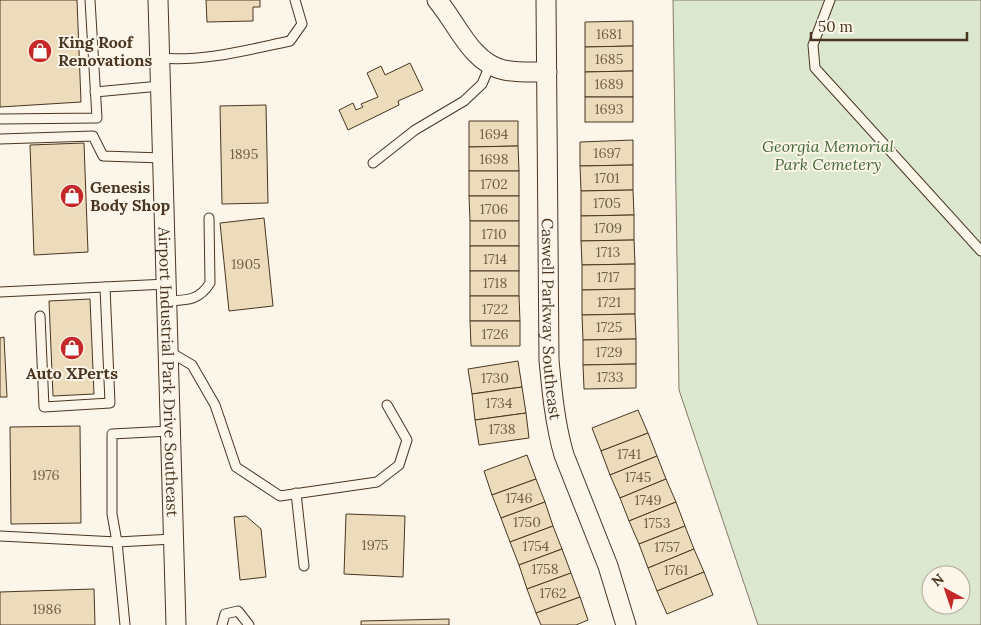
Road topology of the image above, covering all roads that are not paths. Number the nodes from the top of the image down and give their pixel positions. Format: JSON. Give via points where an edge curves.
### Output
{"nodes":[{"id":1,"x":90,"y":0,"type":"edge"},
{"id":2,"x":158,"y":0,"type":"edge"},
{"id":3,"x":295,"y":0,"type":"edge"},
{"id":4,"x":437,"y":0,"type":"edge"},
{"id":5,"x":546,"y":0,"type":"edge"},
{"id":6,"x":830,"y":0,"type":"edge"},
{"id":7,"x":159,"y":58,"type":"junction"},
{"id":8,"x":490,"y":65,"type":"junction"},
{"id":9,"x":547,"y":72,"type":"junction"},
{"id":10,"x":160,"y":86,"type":"junction"},
{"id":11,"x":95,"y":92,"type":"junction"},
{"id":12,"x":0,"y":119,"type":"edge"},
{"id":13,"x":0,"y":139,"type":"edge"},
{"id":14,"x":162,"y":158,"type":"junction"},
{"id":15,"x":373,"y":163,"type":"dead end"},
{"id":16,"x":209,"y":218,"type":"dead end"},
{"id":17,"x":981,"y":251,"type":"edge"},
{"id":18,"x":105,"y":287,"type":"junction"},
{"id":19,"x":0,"y":292,"type":"edge"},
{"id":20,"x":167,"y":292,"type":"junction"},
{"id":21,"x":40,"y":316,"type":"dead end"},
{"id":22,"x":168,"y":351,"type":"junction"},
{"id":23,"x":387,"y":405,"type":"dead end"},
{"id":24,"x":170,"y":431,"type":"junction"},
{"id":25,"x":296,"y":493,"type":"junction"},
{"id":26,"x":0,"y":536,"type":"edge"},
{"id":27,"x":173,"y":539,"type":"junction"},
{"id":28,"x":117,"y":542,"type":"junction"},
{"id":29,"x":304,"y":566,"type":"dead end"},
{"id":30,"x":125,"y":625,"type":"edge"},
{"id":31,"x":176,"y":625,"type":"edge"},
{"id":32,"x":222,"y":625,"type":"edge"},
{"id":33,"x":249,"y":625,"type":"edge"},
{"id":34,"x":626,"y":625,"type":"edge"}],
"edges":[{"from":1,"to":11,"type":"lane"},
{"from":2,"to":7,"type":"street","name":"Airport Industrial Park Drive Southeast"},
{"from":3,"to":7,"type":"lane","via":[[302,24],[290,41],[224,55],[178,60]]},
{"from":4,"to":8,"type":"street","via":[[471,47]]},
{"from":5,"to":9,"type":"street","name":"Caswell Parkway Southeast"},
{"from":6,"to":17,"type":"lane","via":[[813,45],[815,68]]},
{"from":7,"to":10,"type":"street","name":"Airport Industrial Park Drive Southeast"},
{"from":8,"to":9,"type":"street","via":[[516,72]]},
{"from":8,"to":15,"type":"lane","via":[[482,84],[464,101],[415,130]]},
{"from":9,"to":34,"type":"street","name":"Caswell Parkway Southeast","via":[[549,360],[552,391],[564,455],[608,566]]},
{"from":10,"to":11,"type":"lane"},
{"from":10,"to":14,"type":"street","name":"Airport Industrial Park Drive Southeast"},
{"from":11,"to":12,"type":"lane","via":[[97,118]]},
{"from":13,"to":14,"type":"lane","via":[[93,136],[103,156]]},
{"from":14,"to":20,"type":"street","name":"Airport Industrial Park Drive Southeast"},
{"from":16,"to":20,"type":"lane","via":[[210,283],[205,292],[192,299]]},
{"from":18,"to":19,"type":"lane"},
{"from":18,"to":20,"type":"lane"},
{"from":18,"to":21,"type":"lane","via":[[110,403],[44,407]]},
{"from":20,"to":22,"type":"street","name":"Airport Industrial Park Drive Southeast"},
{"from":22,"to":24,"type":"street","name":"Airport Industrial Park Drive Southeast"},
{"from":22,"to":25,"type":"lane","via":[[192,365],[215,405],[236,467],[280,496]]},
{"from":23,"to":25,"type":"lane","via":[[407,440],[399,466],[377,482]]},
{"from":24,"to":27,"type":"street","name":"Airport Industrial Park Drive Southeast"},
{"from":24,"to":28,"type":"lane","via":[[112,434],[112,514]]},
{"from":25,"to":29,"type":"lane"},
{"from":26,"to":28,"type":"lane"},
{"from":27,"to":28,"type":"lane"},
{"from":27,"to":31,"type":"street","name":"Airport Industrial Park Drive Southeast"},
{"from":28,"to":30,"type":"lane"},
{"from":32,"to":33,"type":"lane","via":[[225,614],[238,611]]}]}
